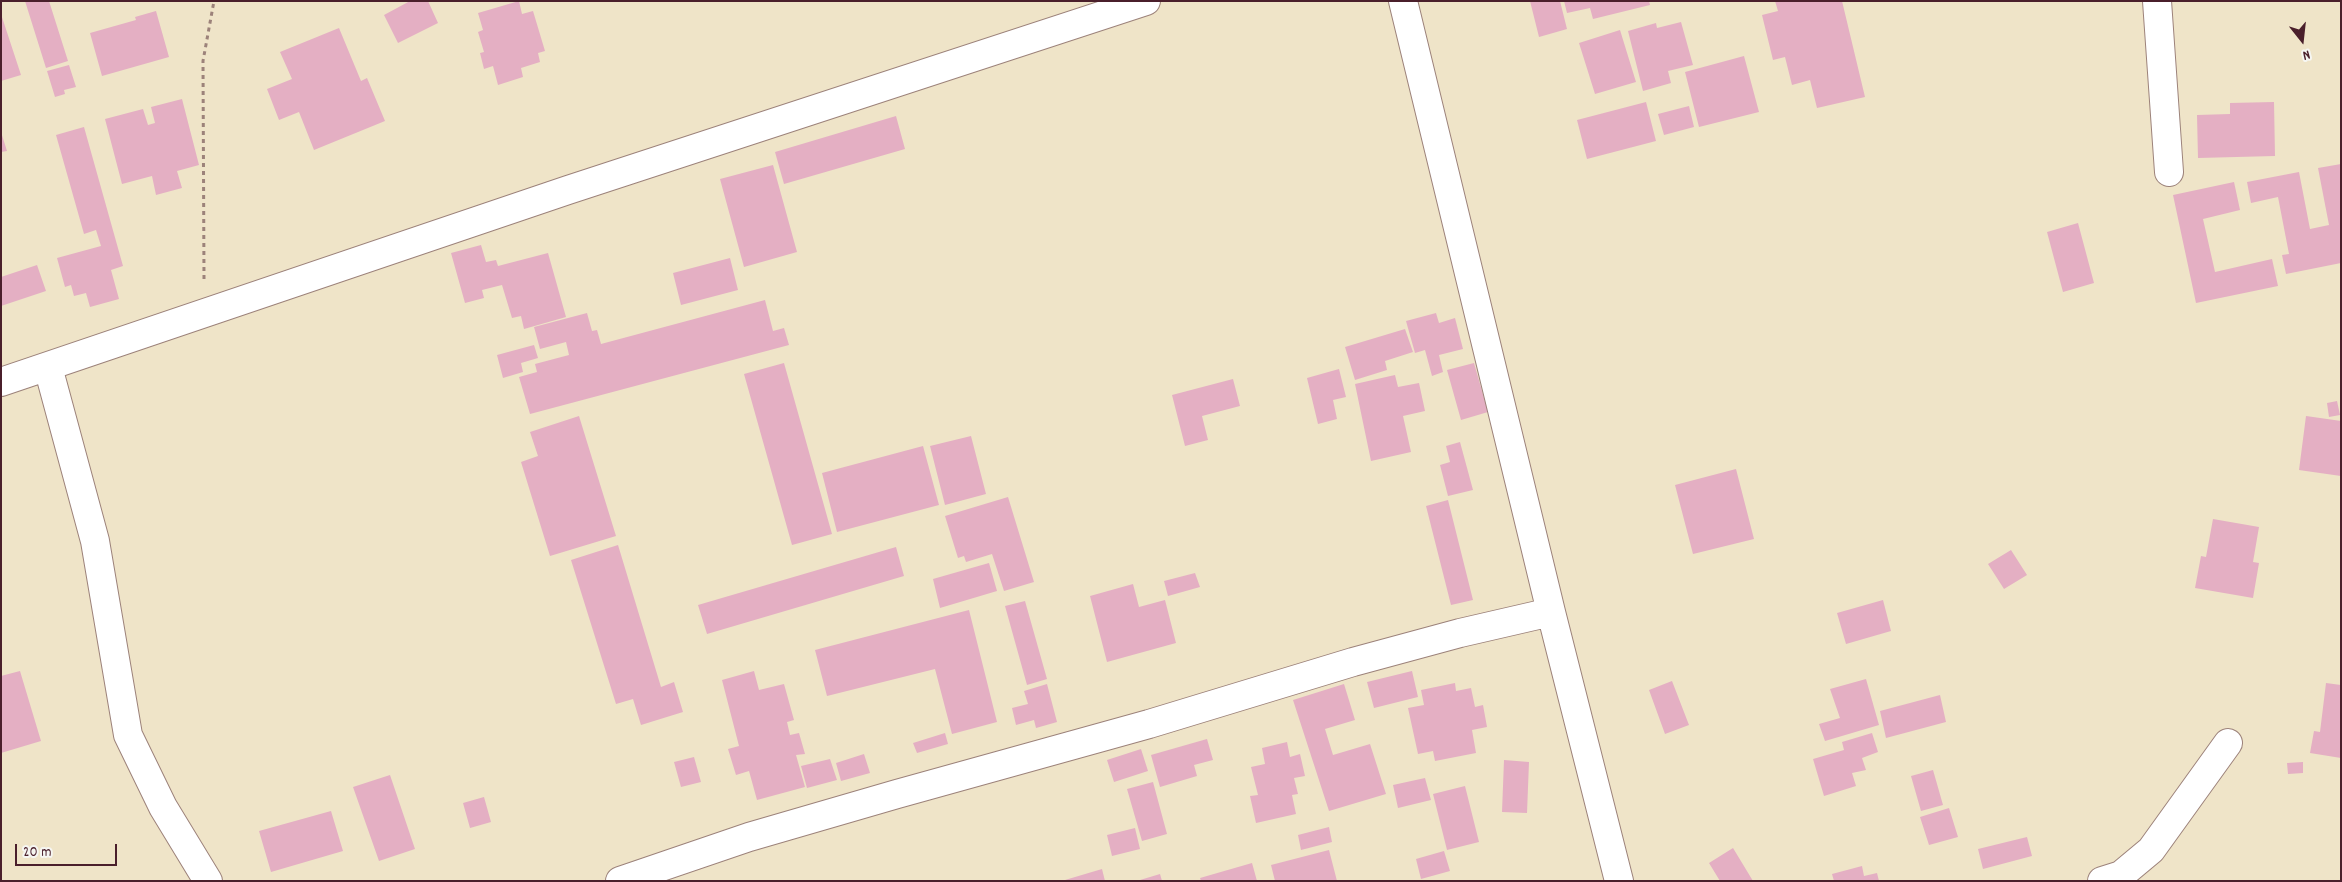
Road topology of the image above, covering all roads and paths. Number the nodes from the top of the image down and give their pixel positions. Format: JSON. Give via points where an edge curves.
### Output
{"nodes":[{"id":1,"x":214,"y":1,"type":"edge"},
{"id":2,"x":1146,"y":1,"type":"edge"},
{"id":3,"x":1404,"y":1,"type":"edge"},
{"id":4,"x":2157,"y":1,"type":"edge"},
{"id":5,"x":2169,"y":172,"type":"dead end"},
{"id":6,"x":204,"y":315,"type":"junction"},
{"id":7,"x":48,"y":367,"type":"junction"},
{"id":8,"x":1,"y":382,"type":"edge"},
{"id":9,"x":1551,"y":612,"type":"junction"},
{"id":10,"x":2228,"y":743,"type":"dead end"},
{"id":11,"x":208,"y":881,"type":"edge"},
{"id":12,"x":620,"y":881,"type":"edge"},
{"id":13,"x":1619,"y":881,"type":"edge"},
{"id":14,"x":2102,"y":881,"type":"edge"}],
"edges":[{"from":1,"to":6,"type":"path","via":[[203,61]]},
{"from":2,"to":6,"type":"street","via":[[578,187]]},
{"from":3,"to":9,"type":"street"},
{"from":4,"to":5,"type":"street"},
{"from":6,"to":7,"type":"street"},
{"from":7,"to":8,"type":"street"},
{"from":7,"to":11,"type":"street","via":[[95,541],[128,736],[163,807]]},
{"from":9,"to":12,"type":"street","via":[[1353,662],[1158,721],[906,791],[749,837]]},
{"from":9,"to":13,"type":"street"},
{"from":10,"to":14,"type":"street","via":[[2150,850],[2121,875]]}]}
